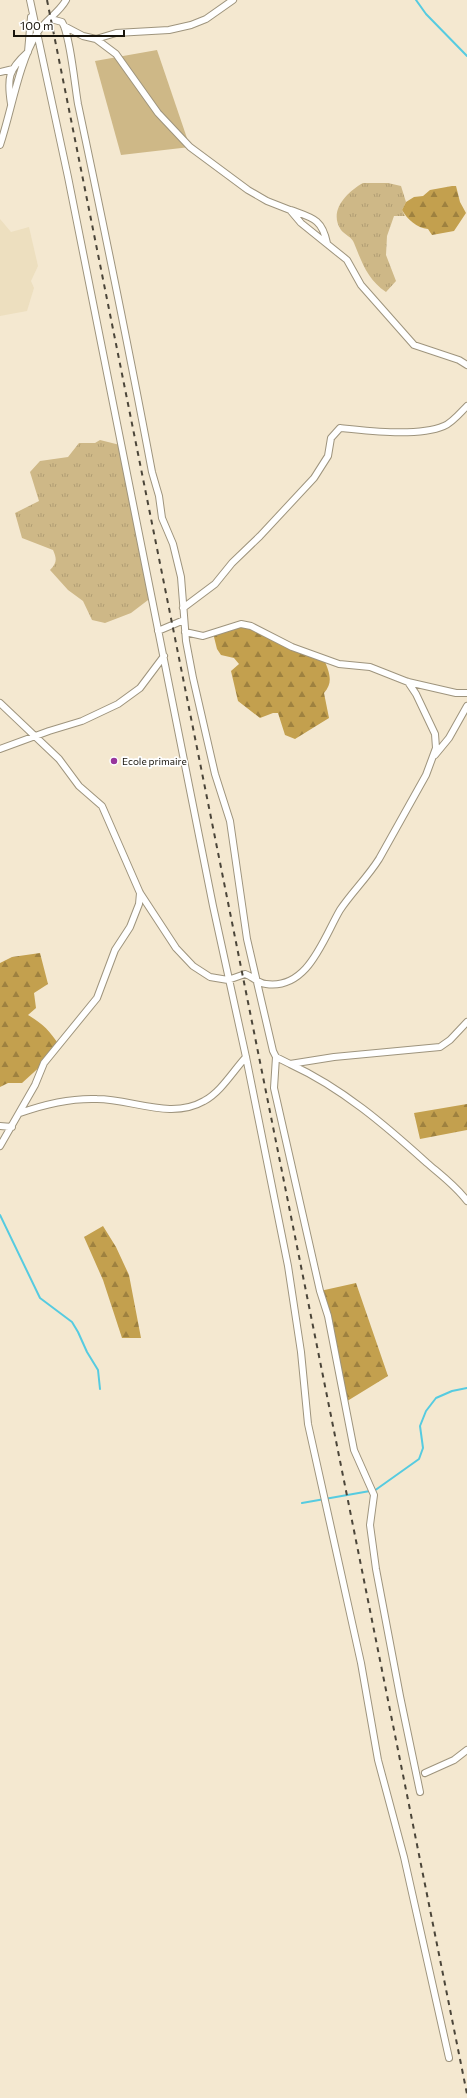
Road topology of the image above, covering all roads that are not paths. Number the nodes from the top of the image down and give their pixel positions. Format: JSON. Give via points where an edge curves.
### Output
{"nodes":[{"id":1,"x":66,"y":0,"type":"edge"},
{"id":2,"x":233,"y":0,"type":"edge"},
{"id":3,"x":30,"y":2,"type":"edge"},
{"id":4,"x":51,"y":19,"type":"junction"},
{"id":5,"x":64,"y":26,"type":"junction"},
{"id":6,"x":38,"y":32,"type":"junction"},
{"id":7,"x":96,"y":39,"type":"junction"},
{"id":8,"x":28,"y":52,"type":"junction"},
{"id":9,"x":13,"y":69,"type":"junction"},
{"id":10,"x":0,"y":72,"type":"edge"},
{"id":11,"x":12,"y":107,"type":"junction"},
{"id":12,"x":0,"y":145,"type":"edge"},
{"id":13,"x":290,"y":210,"type":"junction"},
{"id":14,"x":327,"y":243,"type":"junction"},
{"id":15,"x":467,"y":365,"type":"edge"},
{"id":16,"x":467,"y":406,"type":"edge"},
{"id":17,"x":183,"y":608,"type":"junction"},
{"id":18,"x":184,"y":620,"type":"junction"},
{"id":19,"x":158,"y":631,"type":"junction"},
{"id":20,"x":186,"y":632,"type":"junction"},
{"id":21,"x":164,"y":656,"type":"junction"},
{"id":22,"x":408,"y":682,"type":"junction"},
{"id":23,"x":467,"y":693,"type":"edge"},
{"id":24,"x":0,"y":703,"type":"edge"},
{"id":25,"x":467,"y":706,"type":"edge"},
{"id":26,"x":36,"y":737,"type":"junction"},
{"id":27,"x":0,"y":749,"type":"edge"},
{"id":28,"x":434,"y":756,"type":"junction"},
{"id":29,"x":140,"y":893,"type":"junction"},
{"id":30,"x":228,"y":980,"type":"junction"},
{"id":31,"x":255,"y":981,"type":"junction"},
{"id":32,"x":467,"y":1022,"type":"edge"},
{"id":33,"x":246,"y":1057,"type":"junction"},
{"id":34,"x":276,"y":1057,"type":"junction"},
{"id":35,"x":290,"y":1064,"type":"junction"},
{"id":36,"x":20,"y":1113,"type":"junction"},
{"id":37,"x":0,"y":1126,"type":"edge"},
{"id":38,"x":12,"y":1127,"type":"junction"},
{"id":39,"x":0,"y":1146,"type":"edge"},
{"id":40,"x":467,"y":1201,"type":"edge"},
{"id":41,"x":467,"y":1750,"type":"edge"},
{"id":42,"x":425,"y":1773,"type":"dead end"},
{"id":43,"x":420,"y":1792,"type":"dead end"},
{"id":44,"x":449,"y":2058,"type":"dead end"}],
"edges":[{"from":1,"to":4,"type":"street"},
{"from":2,"to":7,"type":"street","via":[[206,19],[191,25],[169,30],[116,34]]},
{"from":3,"to":6,"type":"street"},
{"from":3,"to":8,"type":"street","via":[[32,27]]},
{"from":4,"to":5,"type":"street","via":[[62,22]]},
{"from":4,"to":6,"type":"street"},
{"from":5,"to":7,"type":"street","via":[[83,36]]},
{"from":5,"to":17,"type":"street","via":[[152,472],[162,518],[173,544],[181,577]]},
{"from":6,"to":8,"type":"street"},
{"from":6,"to":19,"type":"street"},
{"from":7,"to":13,"type":"street","via":[[116,54],[158,113],[190,147],[248,190]]},
{"from":8,"to":9,"type":"street"},
{"from":8,"to":11,"type":"street"},
{"from":9,"to":10,"type":"street"},
{"from":9,"to":11,"type":"street","via":[[9,76]]},
{"from":11,"to":12,"type":"street"},
{"from":13,"to":14,"type":"street","via":[[301,224]]},
{"from":13,"to":14,"type":"street","via":[[320,223]]},
{"from":14,"to":15,"type":"street","via":[[347,260],[361,285],[414,345]]},
{"from":16,"to":17,"type":"street","via":[[445,426],[412,432],[340,428],[332,438],[328,456],[314,478],[215,584]]},
{"from":17,"to":18,"type":"street"},
{"from":18,"to":19,"type":"street"},
{"from":18,"to":20,"type":"street"},
{"from":19,"to":21,"type":"street"},
{"from":20,"to":22,"type":"street","via":[[203,636],[241,624],[251,626],[292,648],[317,657],[339,664],[370,667]]},
{"from":20,"to":31,"type":"street","via":[[193,678],[230,822],[237,881]]},
{"from":21,"to":26,"type":"street","via":[[140,688],[118,704],[82,721]]},
{"from":21,"to":30,"type":"street"},
{"from":22,"to":23,"type":"street","via":[[456,693]]},
{"from":22,"to":28,"type":"street","via":[[435,734],[437,741]]},
{"from":24,"to":26,"type":"street"},
{"from":25,"to":28,"type":"street","via":[[449,738]]},
{"from":26,"to":27,"type":"street"},
{"from":26,"to":29,"type":"street","via":[[59,759],[89,796],[102,806]]},
{"from":28,"to":31,"type":"street","via":[[423,782],[379,859],[347,900],[308,967],[297,977],[283,983],[267,984]]},
{"from":29,"to":30,"type":"street","via":[[176,948],[193,966],[210,977]]},
{"from":29,"to":36,"type":"street","via":[[135,916],[115,950],[97,998],[44,1063]]},
{"from":30,"to":31,"type":"street","via":[[244,974]]},
{"from":30,"to":33,"type":"street"},
{"from":31,"to":34,"type":"street"},
{"from":32,"to":35,"type":"street","via":[[440,1047],[334,1057]]},
{"from":33,"to":36,"type":"street","via":[[217,1091],[205,1101],[191,1107],[149,1108],[119,1100],[96,1099],[55,1102]]},
{"from":33,"to":44,"type":"street","via":[[288,1266],[308,1424],[361,1663],[378,1760],[404,1857]]},
{"from":34,"to":35,"type":"street"},
{"from":34,"to":43,"type":"street","via":[[274,1088],[328,1316],[354,1450],[374,1495],[370,1525],[376,1569]]},
{"from":35,"to":40,"type":"street","via":[[346,1096],[380,1122],[456,1188]]},
{"from":36,"to":38,"type":"street"},
{"from":37,"to":38,"type":"street"},
{"from":38,"to":39,"type":"street"},
{"from":41,"to":42,"type":"street","via":[[454,1760]]}]}
